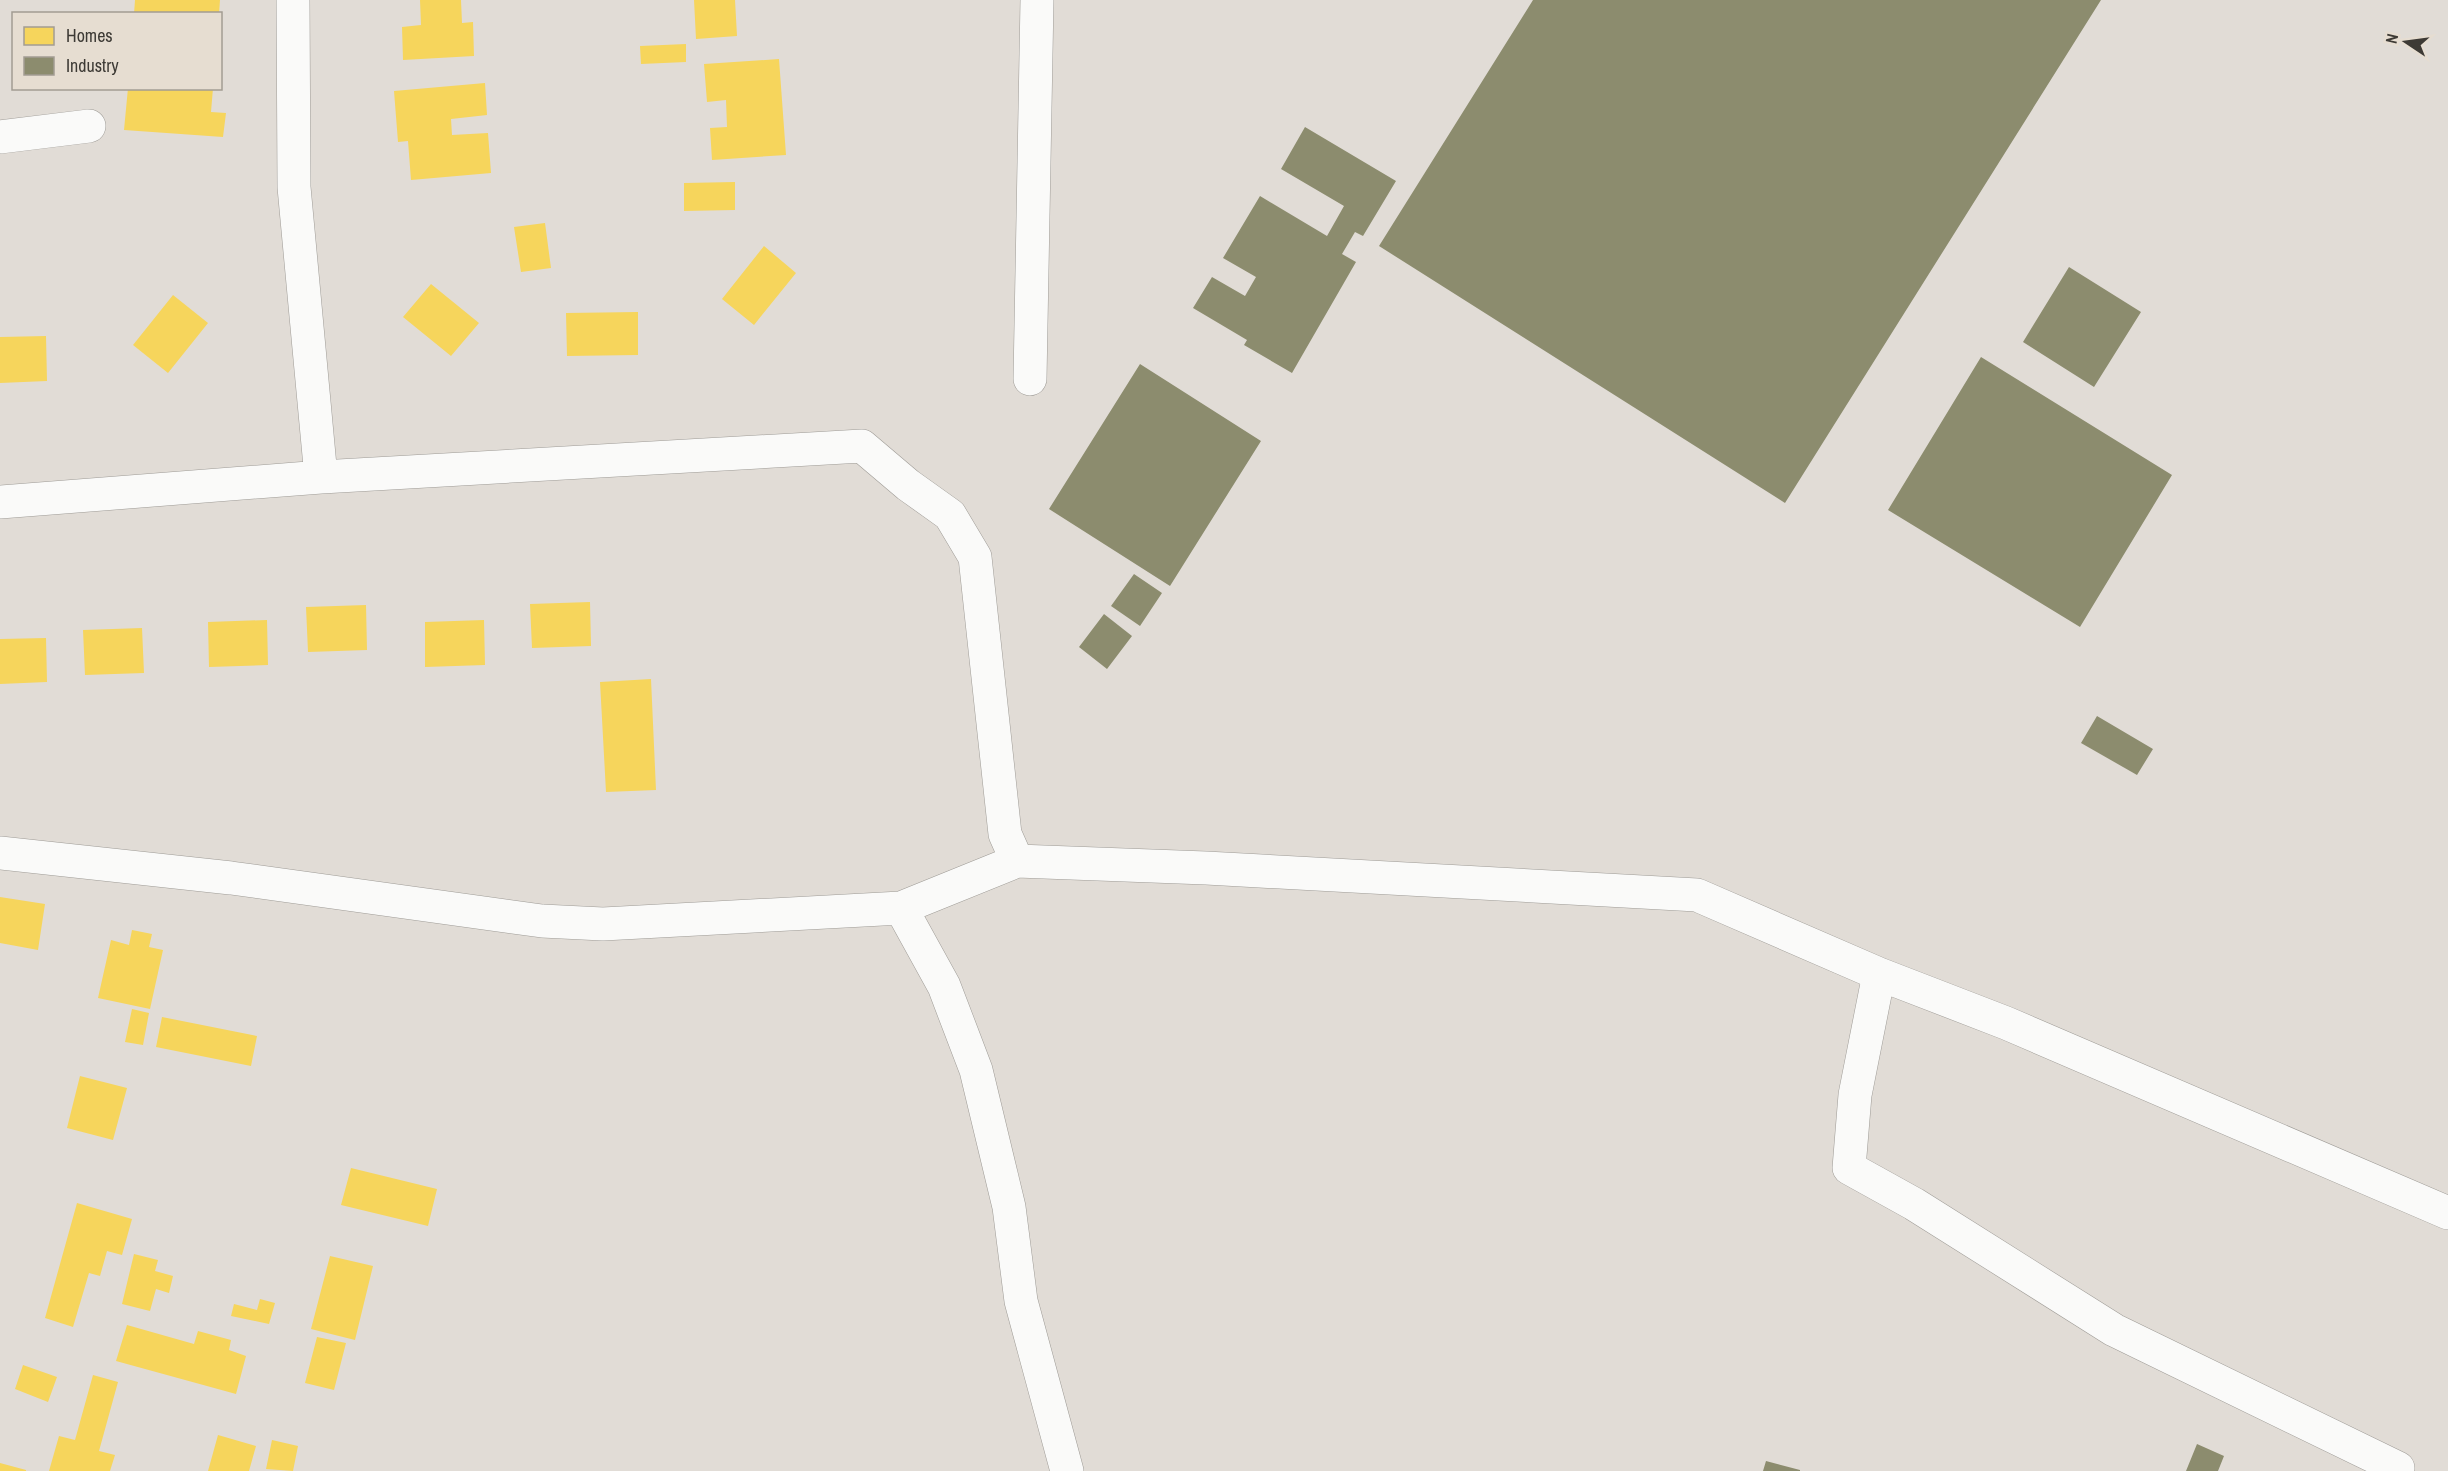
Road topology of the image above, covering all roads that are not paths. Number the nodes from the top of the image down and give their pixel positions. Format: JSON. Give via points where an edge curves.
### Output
{"nodes":[{"id":1,"x":293,"y":0,"type":"edge"},
{"id":2,"x":1037,"y":0,"type":"edge"},
{"id":3,"x":89,"y":126,"type":"dead end"},
{"id":4,"x":0,"y":137,"type":"edge"},
{"id":5,"x":1030,"y":379,"type":"dead end"},
{"id":6,"x":321,"y":477,"type":"junction"},
{"id":7,"x":0,"y":502,"type":"edge"},
{"id":8,"x":0,"y":853,"type":"edge"},
{"id":9,"x":1017,"y":861,"type":"junction"},
{"id":10,"x":901,"y":908,"type":"junction"},
{"id":11,"x":1879,"y":974,"type":"junction"},
{"id":12,"x":2448,"y":1213,"type":"edge"},
{"id":13,"x":2398,"y":1468,"type":"dead end"},
{"id":14,"x":1067,"y":1471,"type":"edge"}],
"edges":[{"from":1,"to":6,"type":"street","via":[[294,187]]},
{"from":2,"to":5,"type":"street"},
{"from":3,"to":4,"type":"street"},
{"from":6,"to":7,"type":"street"},
{"from":6,"to":9,"type":"street","via":[[862,446],[950,514],[975,557],[1005,834]]},
{"from":8,"to":10,"type":"street","via":[[231,878],[542,921],[603,924]]},
{"from":9,"to":10,"type":"street"},
{"from":9,"to":11,"type":"street","via":[[1697,895]]},
{"from":10,"to":14,"type":"street","via":[[944,986],[976,1070],[1009,1207],[1020,1301]]},
{"from":11,"to":12,"type":"street","via":[[2006,1023]]},
{"from":11,"to":13,"type":"street","via":[[1855,1095],[1849,1168],[1914,1204],[2114,1330]]}]}
